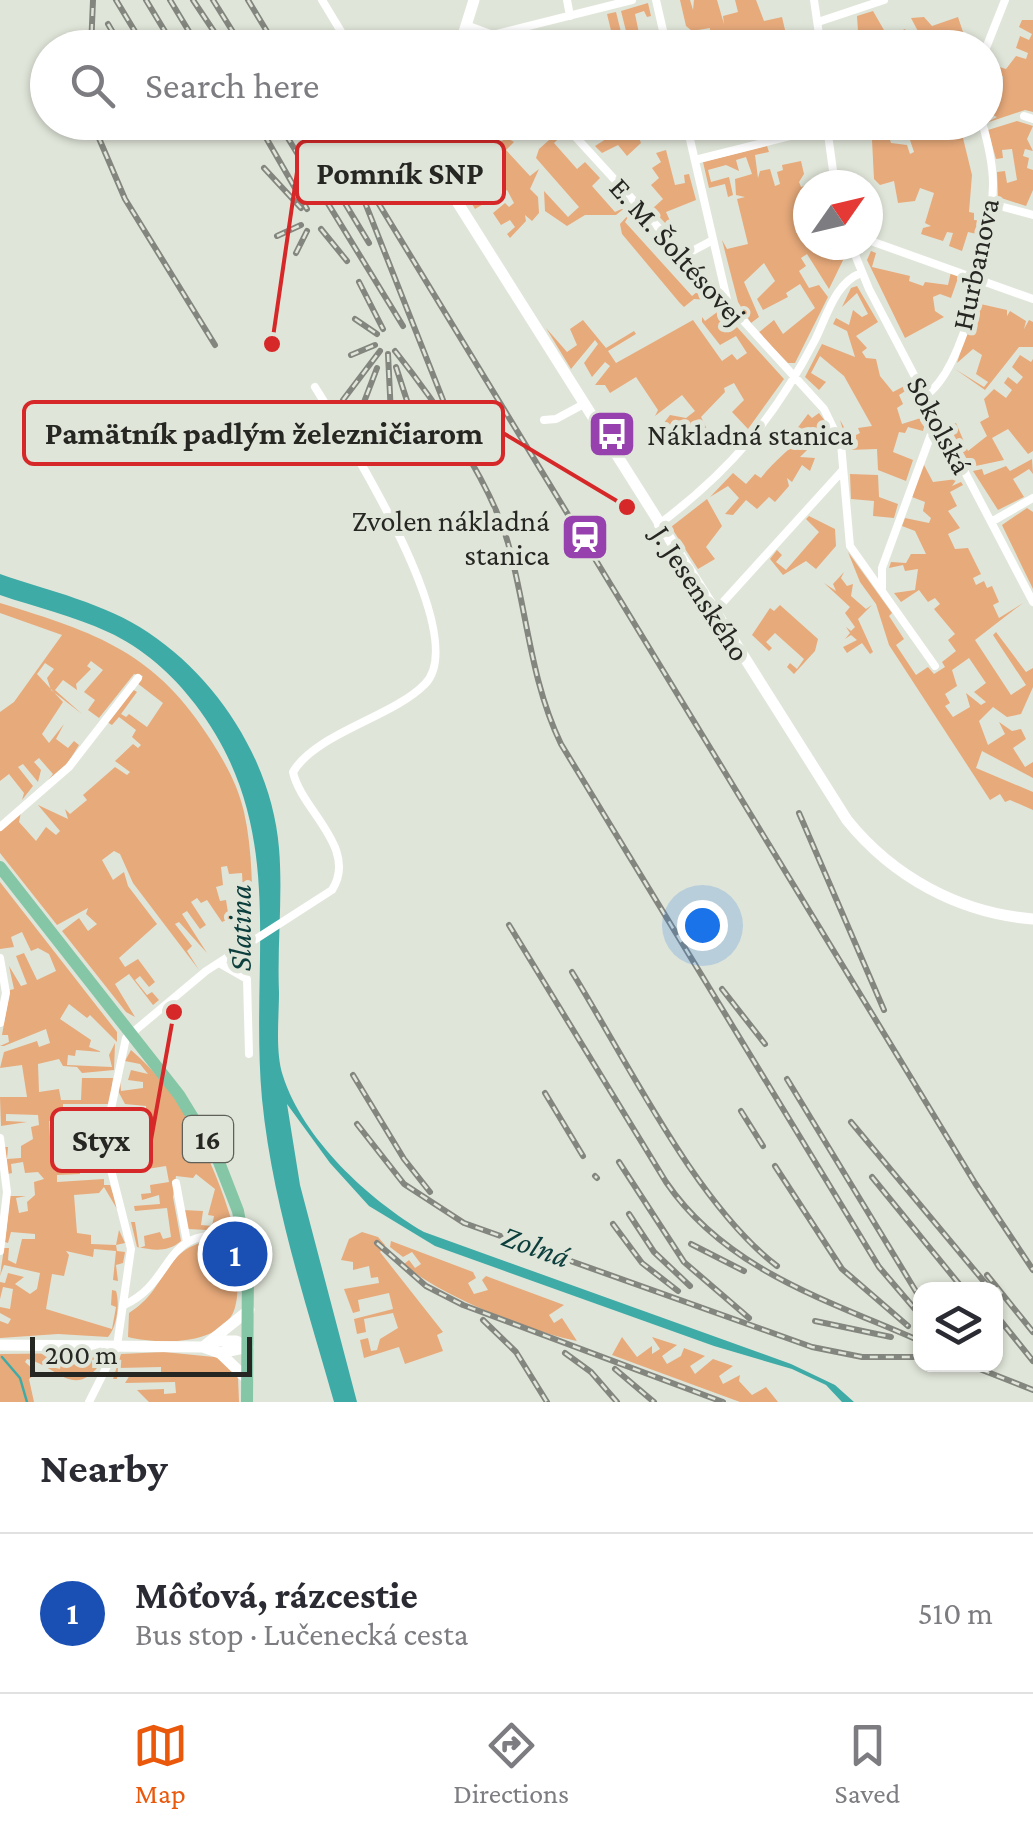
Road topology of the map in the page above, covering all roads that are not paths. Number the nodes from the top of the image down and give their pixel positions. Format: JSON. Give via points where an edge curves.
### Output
{"nodes":[{"id":1,"x":322,"y":0,"type":"edge"},
{"id":2,"x":474,"y":0,"type":"edge"},
{"id":3,"x":567,"y":0,"type":"edge"},
{"id":4,"x":632,"y":0,"type":"edge"},
{"id":5,"x":656,"y":0,"type":"edge"},
{"id":6,"x":814,"y":0,"type":"edge"},
{"id":7,"x":884,"y":0,"type":"edge"},
{"id":8,"x":1005,"y":0,"type":"edge"},
{"id":9,"x":570,"y":16,"type":"junction"},
{"id":10,"x":818,"y":22,"type":"junction"},
{"id":11,"x":466,"y":25,"type":"junction"},
{"id":12,"x":341,"y":30,"type":"edge"},
{"id":13,"x":464,"y":30,"type":"edge"},
{"id":14,"x":480,"y":30,"type":"edge"},
{"id":15,"x":514,"y":30,"type":"edge"},
{"id":16,"x":664,"y":30,"type":"edge"},
{"id":17,"x":819,"y":30,"type":"edge"},
{"id":18,"x":993,"y":30,"type":"edge"},
{"id":19,"x":429,"y":140,"type":"edge"},
{"id":20,"x":578,"y":140,"type":"edge"},
{"id":21,"x":690,"y":140,"type":"edge"},
{"id":22,"x":770,"y":140,"type":"edge"},
{"id":23,"x":829,"y":140,"type":"edge"},
{"id":24,"x":986,"y":140,"type":"edge"},
{"id":25,"x":432,"y":142,"type":"joint"},
{"id":26,"x":695,"y":160,"type":"junction"},
{"id":27,"x":833,"y":170,"type":"edge"},
{"id":28,"x":992,"y":204,"type":"junction"},
{"id":29,"x":1033,"y":214,"type":"edge"},
{"id":30,"x":714,"y":240,"type":"junction"},
{"id":31,"x":883,"y":245,"type":"edge"},
{"id":32,"x":683,"y":256,"type":"junction"},
{"id":33,"x":857,"y":260,"type":"edge"},
{"id":34,"x":861,"y":273,"type":"junction"},
{"id":35,"x":978,"y":276,"type":"junction"},
{"id":36,"x":1033,"y":299,"type":"edge"},
{"id":37,"x":729,"y":308,"type":"junction"},
{"id":38,"x":795,"y":377,"type":"junction"},
{"id":39,"x":315,"y":387,"type":"dead end"},
{"id":40,"x":926,"y":396,"type":"junction"},
{"id":41,"x":582,"y":405,"type":"junction"},
{"id":42,"x":937,"y":418,"type":"junction"},
{"id":43,"x":544,"y":420,"type":"dead end"},
{"id":44,"x":842,"y":470,"type":"junction"},
{"id":45,"x":1033,"y":498,"type":"edge"},
{"id":46,"x":991,"y":522,"type":"junction"},
{"id":47,"x":658,"y":524,"type":"junction"},
{"id":48,"x":885,"y":560,"type":"junction"},
{"id":49,"x":860,"y":562,"type":"junction"},
{"id":50,"x":882,"y":591,"type":"junction"},
{"id":51,"x":1033,"y":602,"type":"edge"},
{"id":52,"x":714,"y":611,"type":"junction"},
{"id":53,"x":935,"y":666,"type":"dead end"},
{"id":54,"x":138,"y":678,"type":"dead end"},
{"id":55,"x":0,"y":827,"type":"edge"},
{"id":56,"x":0,"y":867,"type":"edge"},
{"id":57,"x":1033,"y":919,"type":"edge"},
{"id":58,"x":0,"y":958,"type":"edge"},
{"id":59,"x":219,"y":963,"type":"junction"},
{"id":60,"x":3,"y":993,"type":"edge"},
{"id":61,"x":0,"y":1023,"type":"edge"},
{"id":62,"x":130,"y":1032,"type":"junction"},
{"id":63,"x":250,"y":1054,"type":"dead end"},
{"id":64,"x":0,"y":1138,"type":"edge"},
{"id":65,"x":176,"y":1183,"type":"dead end"},
{"id":66,"x":244,"y":1238,"type":"junction"},
{"id":67,"x":187,"y":1242,"type":"junction"},
{"id":68,"x":0,"y":1251,"type":"edge"},
{"id":69,"x":124,"y":1306,"type":"junction"},
{"id":70,"x":249,"y":1310,"type":"junction"},
{"id":71,"x":0,"y":1346,"type":"edge"},
{"id":72,"x":117,"y":1346,"type":"junction"},
{"id":73,"x":213,"y":1347,"type":"junction"},
{"id":74,"x":248,"y":1347,"type":"junction"},
{"id":75,"x":246,"y":1378,"type":"junction"},
{"id":76,"x":89,"y":1402,"type":"edge"},
{"id":77,"x":246,"y":1402,"type":"edge"}],
"edges":[{"from":1,"to":12,"type":"street"},
{"from":2,"to":11,"type":"street"},
{"from":3,"to":9,"type":"street"},
{"from":4,"to":9,"type":"street"},
{"from":5,"to":16,"type":"street"},
{"from":6,"to":10,"type":"street"},
{"from":7,"to":10,"type":"street"},
{"from":8,"to":18,"type":"street"},
{"from":9,"to":15,"type":"street"},
{"from":10,"to":17,"type":"street"},
{"from":11,"to":13,"type":"street"},
{"from":11,"to":14,"type":"street"},
{"from":19,"to":25,"type":"street"},
{"from":20,"to":32,"type":"street","name":"E. M. Šoltésovej"},
{"from":21,"to":26,"type":"street"},
{"from":22,"to":26,"type":"street"},
{"from":23,"to":27,"type":"street"},
{"from":24,"to":28,"type":"street","name":"Hurbanova"},
{"from":25,"to":41,"type":"street","name":"J. Jesenského","via":[[444,182]]},
{"from":26,"to":30,"type":"street"},
{"from":28,"to":29,"type":"street"},
{"from":28,"to":35,"type":"street","name":"Hurbanova"},
{"from":30,"to":32,"type":"street"},
{"from":30,"to":37,"type":"street"},
{"from":31,"to":35,"type":"street"},
{"from":32,"to":37,"type":"street","name":"E. M. Šoltésovej"},
{"from":33,"to":34,"type":"street","name":"Sokolská"},
{"from":34,"to":38,"type":"street","via":[[844,281]]},
{"from":34,"to":40,"type":"street","name":"Sokolská"},
{"from":35,"to":36,"type":"street"},
{"from":35,"to":40,"type":"street","name":"Hurbanova","via":[[949,370]]},
{"from":37,"to":38,"type":"street","name":"E. M. Šoltésovej"},
{"from":38,"to":44,"type":"street","name":"E. M. Šoltésovej","via":[[835,426]]},
{"from":38,"to":47,"type":"street","via":[[723,473]]},
{"from":39,"to":59,"type":"street","via":[[410,552],[434,662],[420,688],[294,768],[339,868],[329,892]]},
{"from":40,"to":42,"type":"street","name":"Sokolská"},
{"from":41,"to":43,"type":"street"},
{"from":41,"to":47,"type":"street","name":"J. Jesenského"},
{"from":42,"to":46,"type":"street","name":"Sokolská"},
{"from":42,"to":48,"type":"street"},
{"from":44,"to":49,"type":"street","name":"E. M. Šoltésovej","via":[[848,542]]},
{"from":44,"to":52,"type":"street"},
{"from":45,"to":46,"type":"street"},
{"from":46,"to":51,"type":"street","name":"Sokolská"},
{"from":47,"to":52,"type":"street","name":"J. Jesenského"},
{"from":48,"to":49,"type":"street"},
{"from":48,"to":50,"type":"street"},
{"from":49,"to":50,"type":"street"},
{"from":50,"to":53,"type":"street"},
{"from":52,"to":57,"type":"street","name":"J. Jesenského","via":[[832,800],[867,843],[938,894]]},
{"from":54,"to":55,"type":"street","via":[[69,766]]},
{"from":56,"to":62,"type":"main road","number":"16"},
{"from":58,"to":60,"type":"street"},
{"from":59,"to":62,"type":"street"},
{"from":59,"to":63,"type":"street","via":[[247,979]]},
{"from":60,"to":61,"type":"street"},
{"from":62,"to":66,"type":"main road","number":"16","via":[[209,1141]]},
{"from":62,"to":69,"type":"street","via":[[104,1140],[130,1235]]},
{"from":64,"to":68,"type":"street","via":[[6,1204]]},
{"from":65,"to":67,"type":"street"},
{"from":66,"to":67,"type":"street"},
{"from":66,"to":70,"type":"main road","number":"16"},
{"from":67,"to":69,"type":"street","via":[[167,1259],[148,1292]]},
{"from":69,"to":72,"type":"street"},
{"from":70,"to":73,"type":"street"},
{"from":70,"to":74,"type":"main road","number":"16"},
{"from":71,"to":72,"type":"street"},
{"from":72,"to":73,"type":"street"},
{"from":72,"to":76,"type":"street"},
{"from":73,"to":74,"type":"street"},
{"from":73,"to":75,"type":"street"},
{"from":74,"to":75,"type":"main road","number":"16"},
{"from":75,"to":77,"type":"main road","number":"16"}]}
